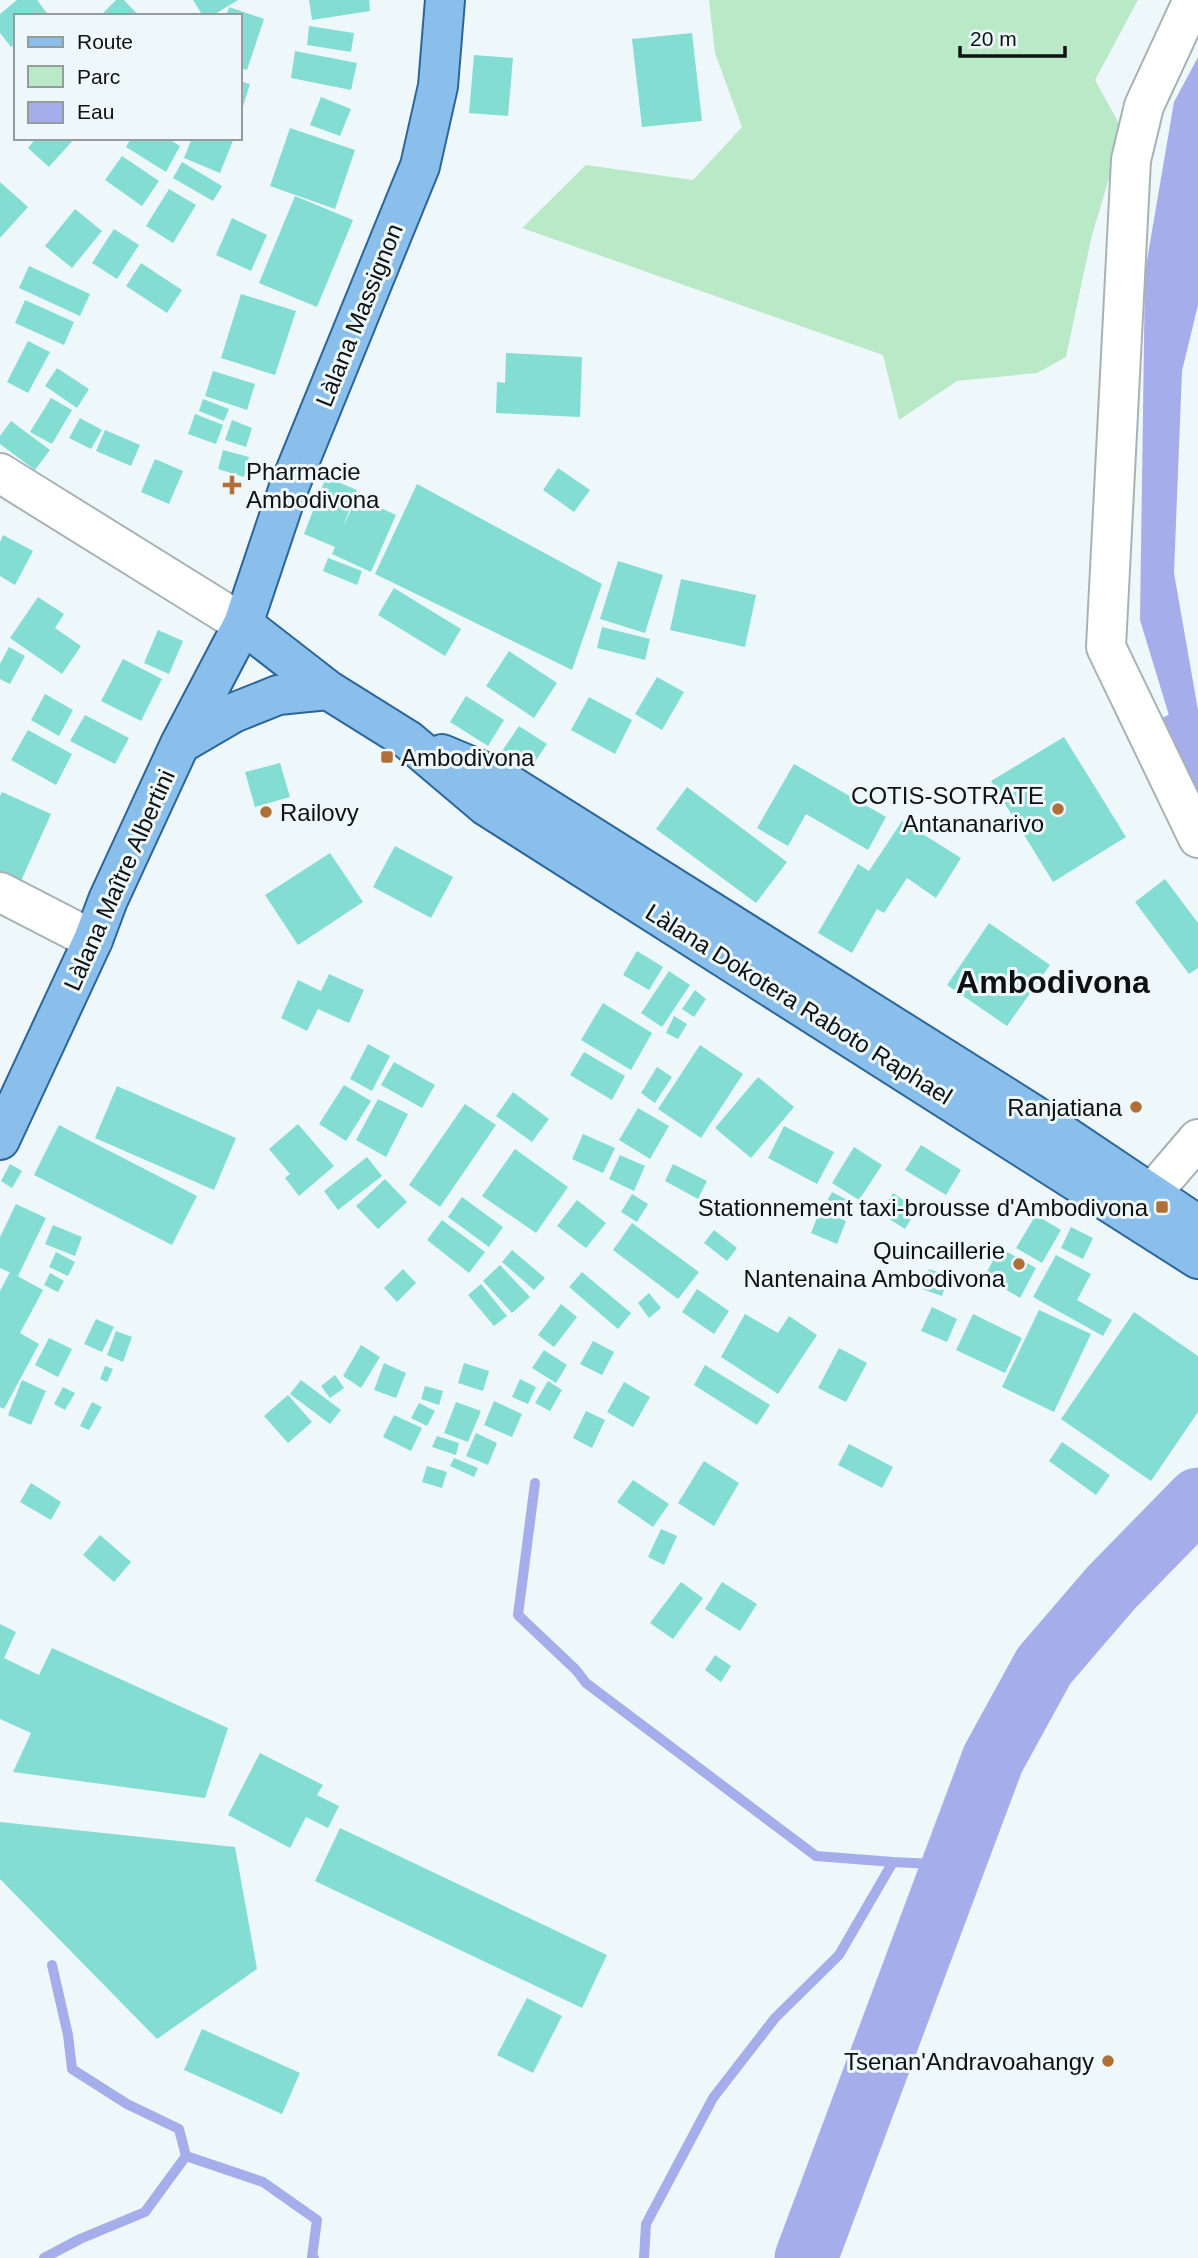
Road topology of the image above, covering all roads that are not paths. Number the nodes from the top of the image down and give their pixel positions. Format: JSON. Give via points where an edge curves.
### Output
{"nodes":[{"id":1,"x":445,"y":0,"type":"edge"},
{"id":2,"x":1194,"y":0,"type":"edge"},
{"id":3,"x":0,"y":473,"type":"edge"},
{"id":4,"x":243,"y":624,"type":"junction"},
{"id":5,"x":328,"y":690,"type":"junction"},
{"id":6,"x":180,"y":744,"type":"junction"},
{"id":7,"x":1198,"y":838,"type":"edge"},
{"id":8,"x":0,"y":892,"type":"edge"},
{"id":9,"x":93,"y":940,"type":"junction"},
{"id":10,"x":1023,"y":1127,"type":"junction"},
{"id":11,"x":1198,"y":1139,"type":"edge"},
{"id":12,"x":0,"y":1140,"type":"edge"},
{"id":13,"x":1151,"y":1194,"type":"junction"},
{"id":14,"x":1198,"y":1225,"type":"edge"},
{"id":15,"x":1198,"y":1259,"type":"edge"}],
"edges":[{"from":1,"to":4,"type":"main road","name":"Làlana Massignon","via":[[438,86],[420,166],[289,487]]},
{"from":2,"to":7,"type":"street","via":[[1144,106],[1131,160],[1106,647]]},
{"from":3,"to":4,"type":"street"},
{"from":4,"to":5,"type":"main road","name":"Làlana Dokotera Raboto Raphael"},
{"from":4,"to":6,"type":"main road","name":"Làlana Maître Albertini"},
{"from":5,"to":6,"type":"main road","via":[[278,695],[233,713]]},
{"from":5,"to":10,"type":"main road","name":"Làlana Dokotera Raboto Raphael","via":[[408,740],[486,806]]},
{"from":6,"to":9,"type":"main road","name":"Làlana Maître Albertini"},
{"from":8,"to":9,"type":"street"},
{"from":9,"to":12,"type":"main road","name":"Làlana Maître Albertini"},
{"from":10,"to":13,"type":"main road","name":"Làlana Dokotera Raboto Raphael"},
{"from":10,"to":15,"type":"main road","name":"Làlana Dokotera Raboto Raphael"},
{"from":11,"to":13,"type":"street"},
{"from":13,"to":14,"type":"main road","name":"Làlana Dokotera Raboto Raphael"}]}
